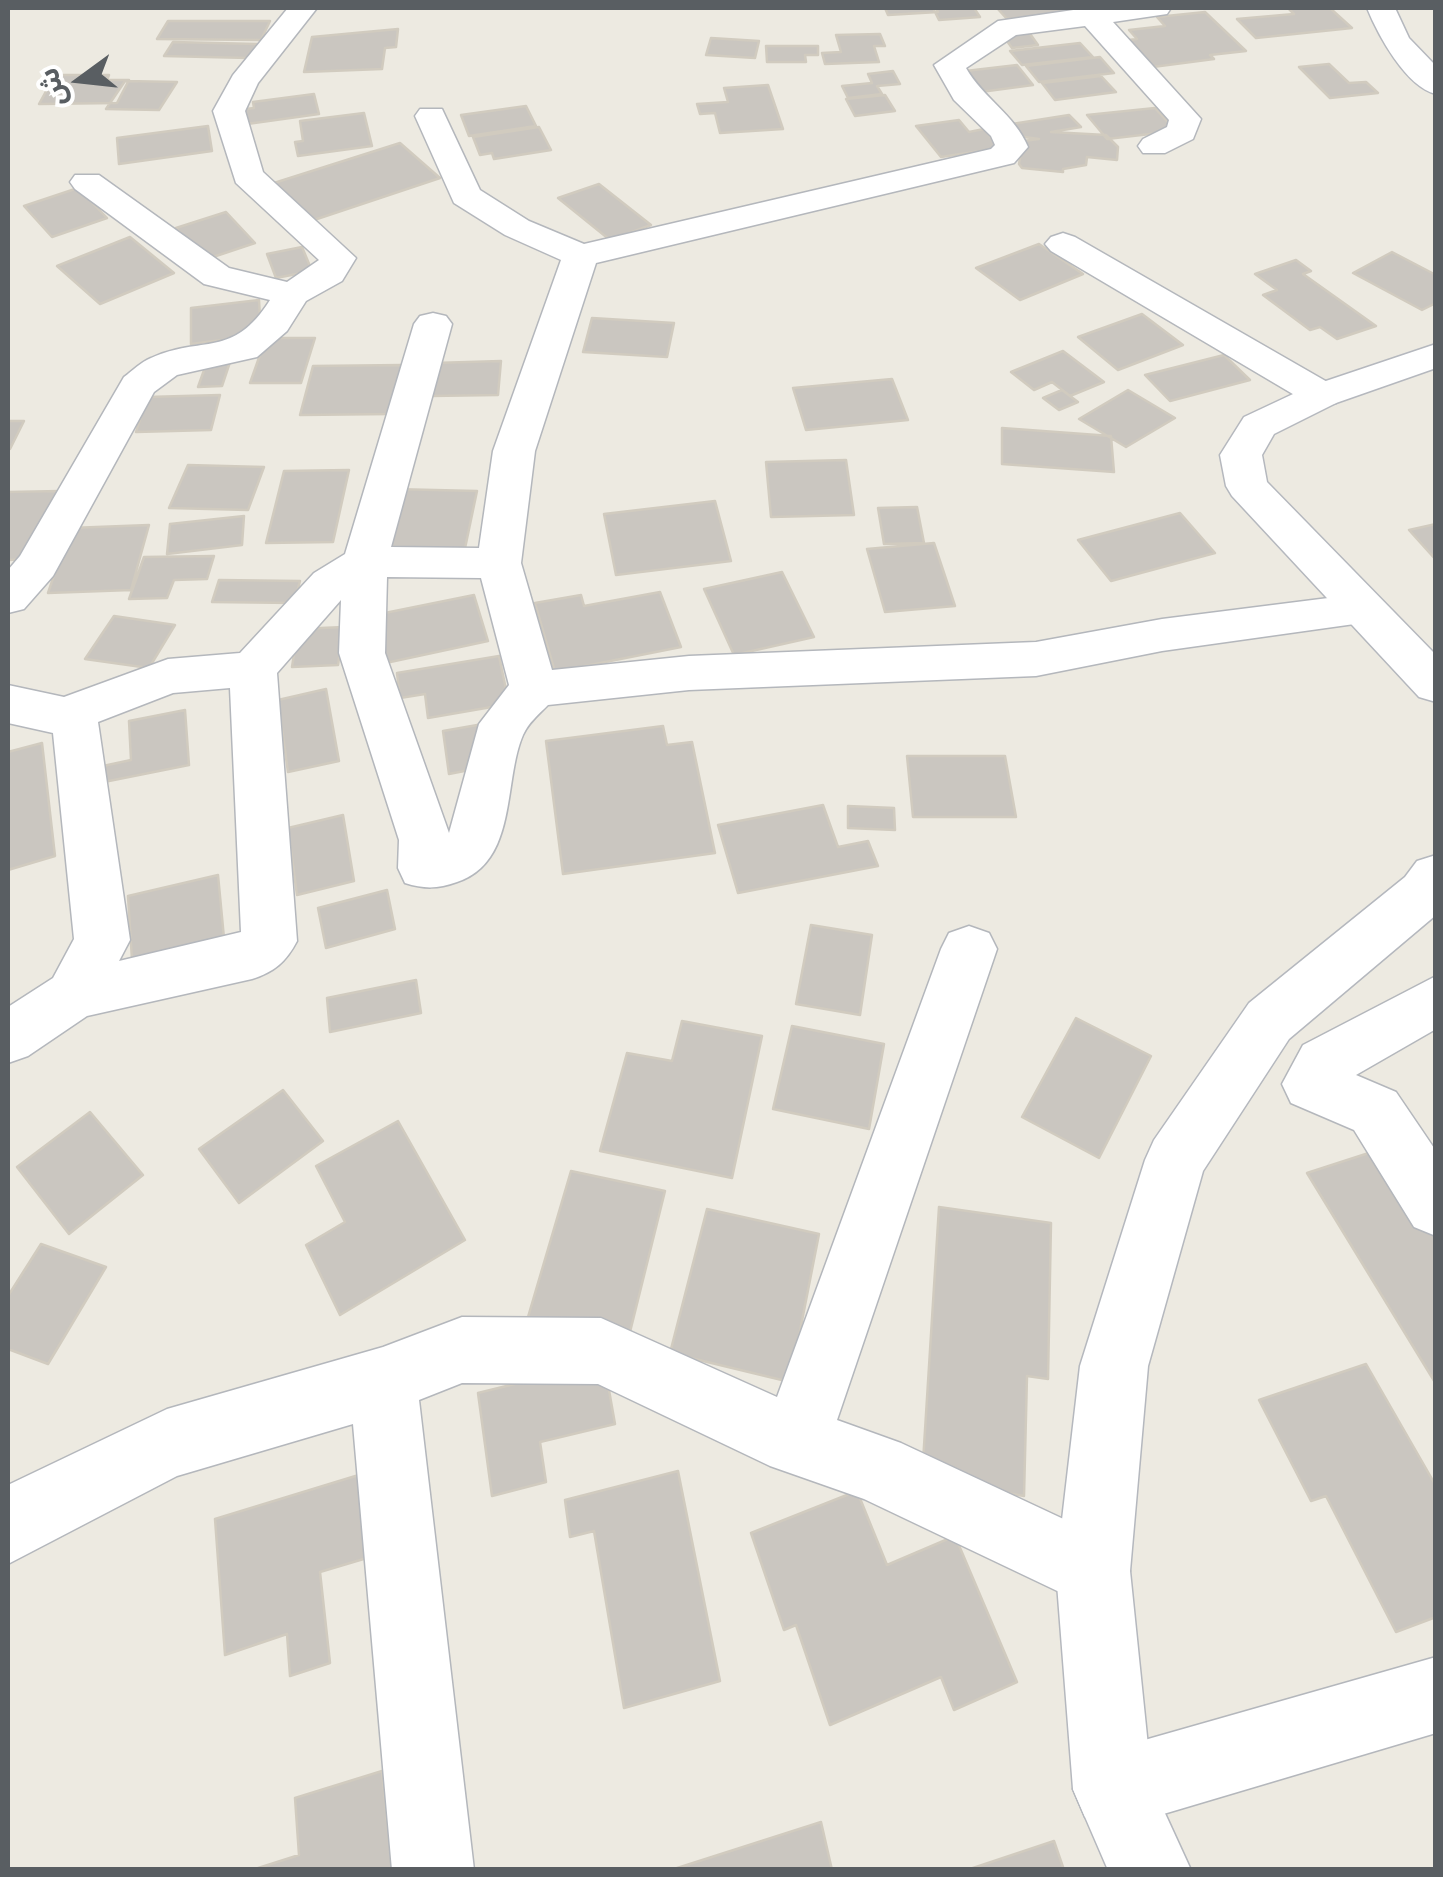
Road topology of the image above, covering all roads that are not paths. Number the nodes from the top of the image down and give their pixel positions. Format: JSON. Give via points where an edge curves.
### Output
{"nodes":[{"id":1,"x":303,"y":8,"type":"edge"},
{"id":2,"x":1157,"y":8,"type":"edge"},
{"id":3,"x":1381,"y":8,"type":"edge"},
{"id":4,"x":1091,"y":15,"type":"junction"},
{"id":5,"x":1436,"y":85,"type":"edge"},
{"id":6,"x":431,"y":116,"type":"dead end"},
{"id":7,"x":1154,"y":146,"type":"dead end"},
{"id":8,"x":87,"y":182,"type":"dead end"},
{"id":9,"x":1063,"y":244,"type":"dead end"},
{"id":10,"x":580,"y":256,"type":"junction"},
{"id":11,"x":292,"y":294,"type":"junction"},
{"id":12,"x":433,"y":324,"type":"dead end"},
{"id":13,"x":1436,"y":355,"type":"edge"},
{"id":14,"x":1322,"y":395,"type":"junction"},
{"id":15,"x":365,"y":562,"type":"junction"},
{"id":16,"x":499,"y":563,"type":"junction"},
{"id":17,"x":8,"y":598,"type":"edge"},
{"id":18,"x":1360,"y":610,"type":"junction"},
{"id":19,"x":253,"y":669,"type":"junction"},
{"id":20,"x":1436,"y":685,"type":"edge"},
{"id":21,"x":534,"y":689,"type":"junction"},
{"id":22,"x":8,"y":702,"type":"edge"},
{"id":23,"x":66,"y":715,"type":"junction"},
{"id":24,"x":1436,"y":876,"type":"edge"},
{"id":25,"x":969,"y":948,"type":"dead end"},
{"id":26,"x":73,"y":994,"type":"junction"},
{"id":27,"x":1436,"y":1000,"type":"edge"},
{"id":28,"x":8,"y":1038,"type":"edge"},
{"id":29,"x":1436,"y":1206,"type":"edge"},
{"id":30,"x":382,"y":1380,"type":"junction"},
{"id":31,"x":796,"y":1441,"type":"junction"},
{"id":32,"x":8,"y":1528,"type":"edge"},
{"id":33,"x":1093,"y":1571,"type":"junction"},
{"id":34,"x":1436,"y":1694,"type":"edge"},
{"id":35,"x":1112,"y":1789,"type":"junction"},
{"id":36,"x":433,"y":1870,"type":"edge"},
{"id":37,"x":1150,"y":1870,"type":"edge"}],
"edges":[{"from":1,"to":11,"type":"street","via":[[244,81],[229,111],[248,176],[338,258],[329,272]]},
{"from":2,"to":4,"type":"street"},
{"from":3,"to":5,"type":"street","via":[[1396,41]]},
{"from":4,"to":7,"type":"street","via":[[1185,119],[1182,132]]},
{"from":4,"to":10,"type":"street","via":[[1008,28],[948,66],[965,93],[1006,132],[1012,148],[1002,156]]},
{"from":6,"to":10,"type":"street","via":[[466,196]]},
{"from":8,"to":11,"type":"street","via":[[216,276]]},
{"from":9,"to":14,"type":"street"},
{"from":10,"to":16,"type":"street","via":[[514,451]]},
{"from":11,"to":17,"type":"street","via":[[244,350],[164,366],[138,386],[37,566]]},
{"from":12,"to":15,"type":"street"},
{"from":13,"to":14,"type":"street"},
{"from":14,"to":18,"type":"street","via":[[1258,426],[1241,455],[1247,486]]},
{"from":15,"to":16,"type":"street"},
{"from":15,"to":19,"type":"street","via":[[330,584]]},
{"from":15,"to":21,"type":"street","via":[[362,653],[424,840],[424,868],[442,869],[464,854],[480,822],[502,725]]},
{"from":16,"to":21,"type":"street"},
{"from":18,"to":20,"type":"street"},
{"from":18,"to":21,"type":"street","via":[[1036,659],[689,673]]},
{"from":19,"to":23,"type":"street","via":[[168,676]]},
{"from":19,"to":26,"type":"street","via":[[269,941],[252,956]]},
{"from":22,"to":23,"type":"street"},
{"from":23,"to":26,"type":"street","via":[[77,729],[102,940]]},
{"from":24,"to":33,"type":"street","via":[[1269,1020],[1176,1160],[1114,1366]]},
{"from":25,"to":31,"type":"street"},
{"from":26,"to":28,"type":"street"},
{"from":27,"to":29,"type":"street","via":[[1324,1063],[1312,1084],[1375,1111]]},
{"from":30,"to":31,"type":"street","via":[[462,1350],[601,1351]]},
{"from":30,"to":32,"type":"street","via":[[166,1444]]},
{"from":30,"to":36,"type":"street"},
{"from":31,"to":33,"type":"street","via":[[876,1468]]},
{"from":33,"to":35,"type":"street"},
{"from":34,"to":35,"type":"street"},
{"from":35,"to":37,"type":"street"}]}
